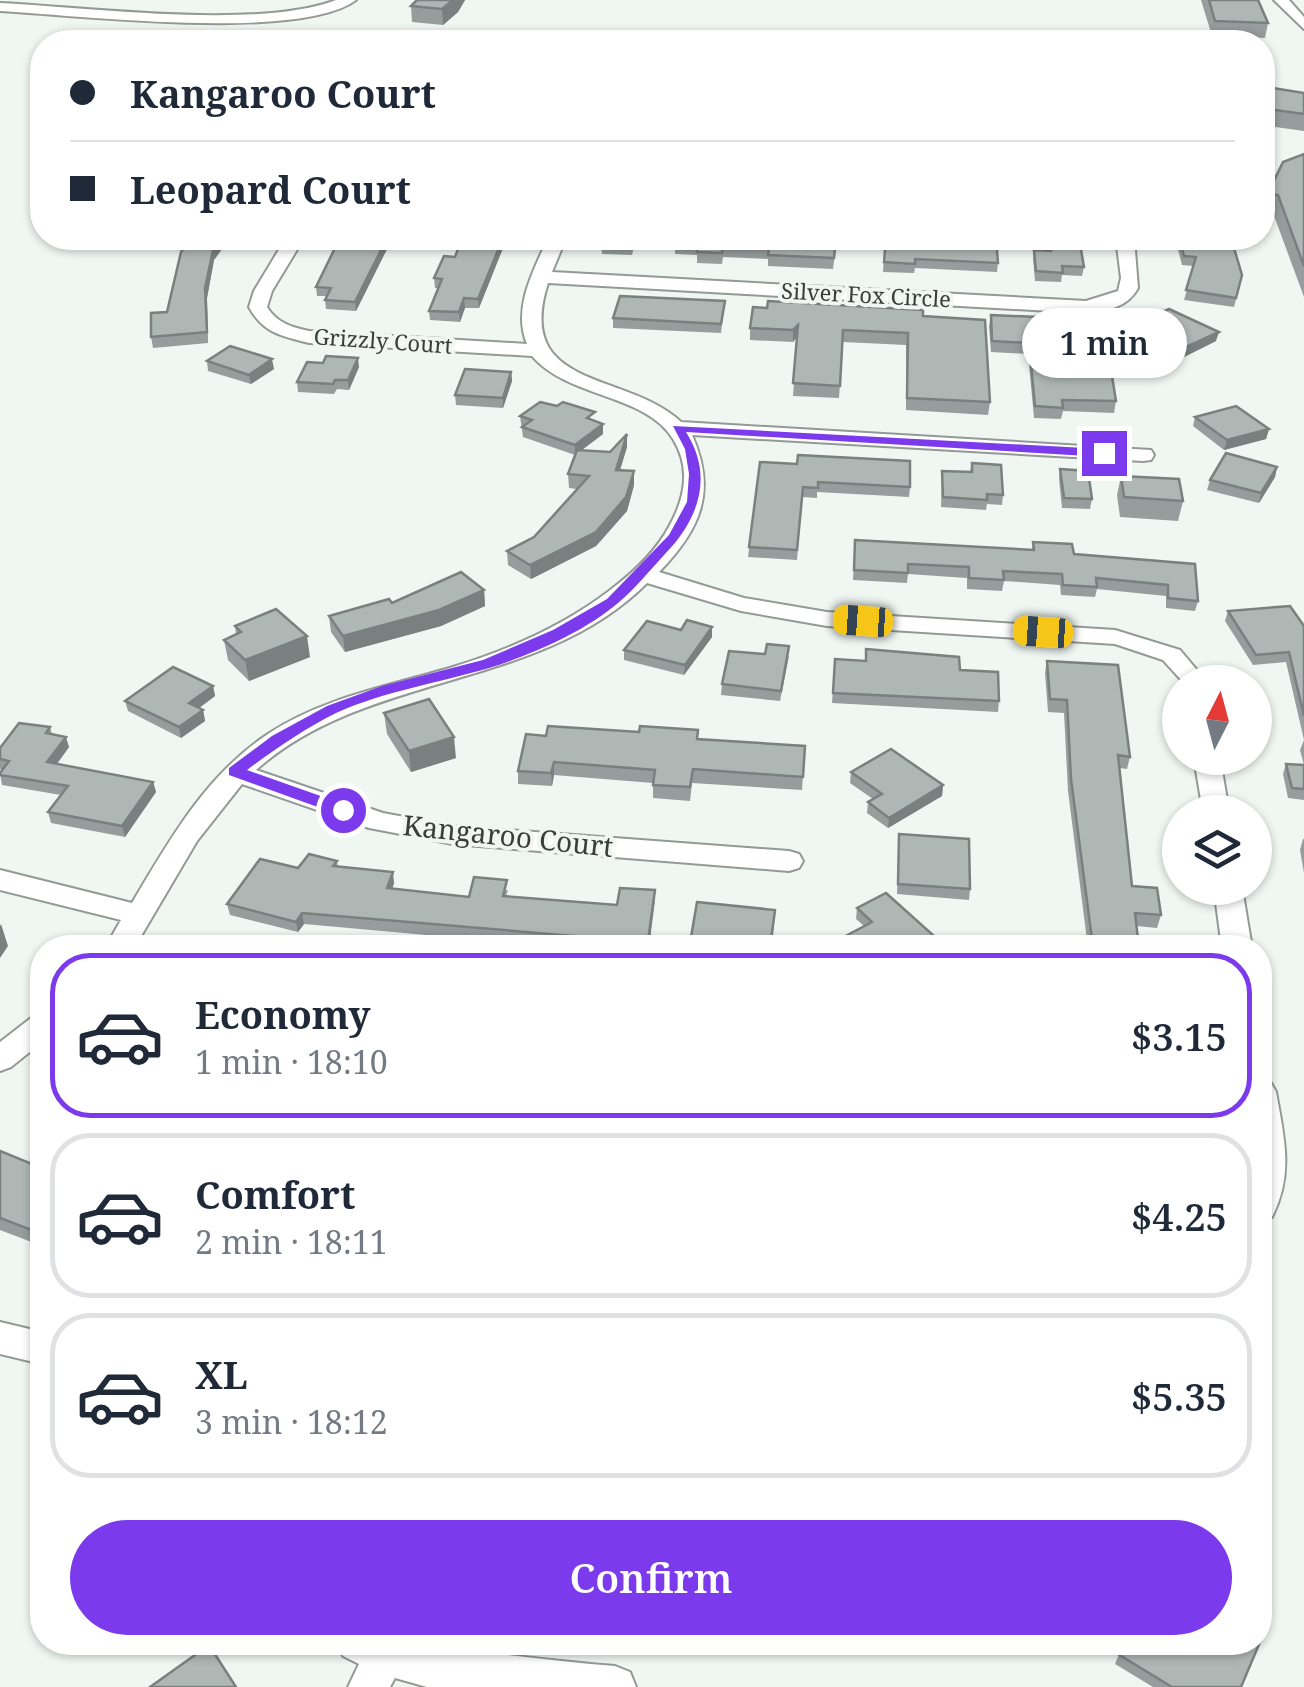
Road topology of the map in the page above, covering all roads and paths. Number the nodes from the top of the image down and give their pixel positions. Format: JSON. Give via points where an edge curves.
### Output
{"nodes":[{"id":1,"x":349,"y":0,"type":"edge"},
{"id":2,"x":1281,"y":0,"type":"edge"},
{"id":3,"x":0,"y":7,"type":"edge"},
{"id":4,"x":1304,"y":25,"type":"edge"},
{"id":5,"x":288,"y":250,"type":"edge"},
{"id":6,"x":552,"y":250,"type":"edge"},
{"id":7,"x":1127,"y":250,"type":"edge"},
{"id":8,"x":542,"y":277,"type":"junction"},
{"id":9,"x":538,"y":350,"type":"junction"},
{"id":10,"x":678,"y":428,"type":"junction"},
{"id":11,"x":1142,"y":455,"type":"dead end"},
{"id":12,"x":642,"y":574,"type":"junction"},
{"id":13,"x":1184,"y":665,"type":"edge"},
{"id":14,"x":235,"y":772,"type":"junction"},
{"id":15,"x":789,"y":861,"type":"dead end"},
{"id":16,"x":0,"y":880,"type":"edge"},
{"id":17,"x":1231,"y":905,"type":"edge"},
{"id":18,"x":140,"y":915,"type":"junction"},
{"id":19,"x":127,"y":935,"type":"edge"},
{"id":20,"x":1235,"y":935,"type":"edge"},
{"id":21,"x":30,"y":1035,"type":"edge"},
{"id":22,"x":0,"y":1059,"type":"edge"},
{"id":23,"x":0,"y":1338,"type":"edge"},
{"id":24,"x":30,"y":1345,"type":"edge"},
{"id":25,"x":370,"y":1662,"type":"edge"},
{"id":26,"x":615,"y":1687,"type":"edge"}],
"edges":[{"from":1,"to":3,"type":"street","via":[[324,12],[268,17]]},
{"from":2,"to":4,"type":"street"},
{"from":5,"to":9,"type":"street","name":"Grizzly Court","via":[[258,306],[283,331],[342,341]]},
{"from":6,"to":8,"type":"street"},
{"from":7,"to":8,"type":"street","name":"Silver Fox Circle","via":[[1132,284],[1126,297],[1086,307]]},
{"from":8,"to":9,"type":"street","via":[[531,313]]},
{"from":9,"to":10,"type":"street","via":[[576,380],[645,405]]},
{"from":10,"to":11,"type":"street"},
{"from":10,"to":12,"type":"street","via":[[691,449],[694,502]]},
{"from":12,"to":13,"type":"street","via":[[742,604],[827,618],[1115,637],[1152,644]]},
{"from":12,"to":14,"type":"street","via":[[612,602],[558,633],[488,664],[332,710]]},
{"from":14,"to":15,"type":"street","name":"Kangaroo Court","via":[[379,822],[454,835]]},
{"from":14,"to":18,"type":"street","via":[[188,828]]},
{"from":16,"to":18,"type":"street"},
{"from":17,"to":20,"type":"street"},
{"from":18,"to":19,"type":"street"},
{"from":21,"to":22,"type":"street"},
{"from":23,"to":24,"type":"street"},
{"from":25,"to":26,"type":"street"}]}
